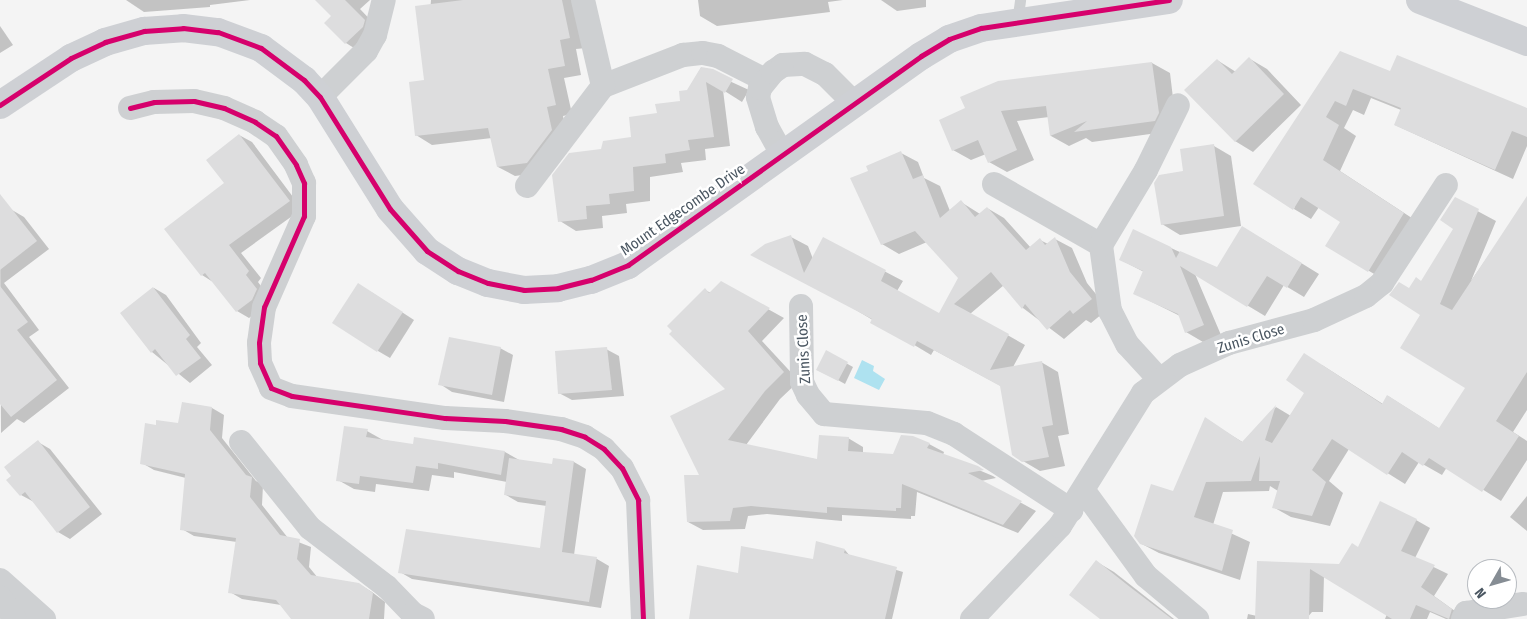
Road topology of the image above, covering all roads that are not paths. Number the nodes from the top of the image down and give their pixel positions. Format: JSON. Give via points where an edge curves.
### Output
{"nodes":[{"id":1,"x":384,"y":0,"type":"edge"},
{"id":2,"x":583,"y":0,"type":"edge"},
{"id":3,"x":1169,"y":0,"type":"edge"},
{"id":4,"x":1420,"y":0,"type":"edge"},
{"id":5,"x":1018,"y":11,"type":"edge"},
{"id":6,"x":1527,"y":42,"type":"edge"},
{"id":7,"x":765,"y":80,"type":"junction"},
{"id":8,"x":603,"y":86,"type":"junction"},
{"id":9,"x":320,"y":97,"type":"junction"},
{"id":10,"x":854,"y":103,"type":"junction"},
{"id":11,"x":0,"y":105,"type":"edge"},
{"id":12,"x":1178,"y":105,"type":"dead end"},
{"id":13,"x":130,"y":108,"type":"dead end"},
{"id":14,"x":782,"y":154,"type":"junction"},
{"id":15,"x":994,"y":184,"type":"dead end"},
{"id":16,"x":1446,"y":185,"type":"dead end"},
{"id":17,"x":527,"y":186,"type":"dead end"},
{"id":18,"x":1101,"y":245,"type":"junction"},
{"id":19,"x":801,"y":306,"type":"dead end"},
{"id":20,"x":1159,"y":379,"type":"junction"},
{"id":21,"x":241,"y":442,"type":"dead end"},
{"id":22,"x":1084,"y":490,"type":"junction"},
{"id":23,"x":1071,"y":510,"type":"junction"},
{"id":24,"x":0,"y":580,"type":"edge"},
{"id":25,"x":0,"y":597,"type":"edge"},
{"id":26,"x":1523,"y":604,"type":"dead end"},
{"id":27,"x":15,"y":619,"type":"edge"},
{"id":28,"x":44,"y":619,"type":"edge"},
{"id":29,"x":423,"y":619,"type":"edge"},
{"id":30,"x":644,"y":619,"type":"edge"},
{"id":31,"x":972,"y":619,"type":"edge"},
{"id":32,"x":1197,"y":619,"type":"edge"},
{"id":33,"x":1463,"y":619,"type":"edge"}],
"edges":[{"from":1,"to":9,"type":"street","via":[[375,35],[366,51]]},
{"from":2,"to":8,"type":"street"},
{"from":3,"to":5,"type":"street","name":"Mount Edgecombe Drive"},
{"from":4,"to":6,"type":"street"},
{"from":5,"to":10,"type":"street","name":"Mount Edgecombe Drive","via":[[949,39]]},
{"from":7,"to":8,"type":"street","via":[[718,56],[703,53],[683,55]]},
{"from":7,"to":10,"type":"street","via":[[783,65],[805,64],[825,74]]},
{"from":7,"to":14,"type":"street","via":[[758,97],[760,107],[767,128]]},
{"from":8,"to":17,"type":"street"},
{"from":9,"to":11,"type":"street","name":"Mount Edgecombe Drive","via":[[285,64],[261,48],[218,32],[183,28],[144,31],[105,42],[71,58]]},
{"from":9,"to":14,"type":"street","name":"Mount Edgecombe Drive","via":[[390,209],[427,251],[458,271],[488,283],[524,290],[558,288],[591,280],[628,265]]},
{"from":10,"to":14,"type":"street","name":"Mount Edgecombe Drive"},
{"from":12,"to":18,"type":"street","via":[[1146,170]]},
{"from":13,"to":30,"type":"street","via":[[154,102],[194,100],[224,108],[276,136],[296,165],[304,183],[304,216],[264,307],[259,342],[260,362],[271,388],[292,396],[445,418],[505,421],[561,429],[585,437],[604,449],[622,468],[638,500]]},
{"from":15,"to":18,"type":"street"},
{"from":16,"to":20,"type":"street","name":"Zunis Close","via":[[1382,283],[1366,296],[1314,320],[1229,343],[1180,365]]},
{"from":18,"to":20,"type":"street","via":[[1110,311],[1127,344]]},
{"from":19,"to":23,"type":"street","name":"Zunis Close","via":[[802,382],[812,401],[824,414],[928,423],[954,434]]},
{"from":20,"to":22,"type":"street","name":"Zunis Close","via":[[1143,393]]},
{"from":21,"to":29,"type":"street","via":[[310,528],[387,587],[412,614]]},
{"from":22,"to":23,"type":"street","name":"Zunis Close"},
{"from":22,"to":32,"type":"street","via":[[1146,576]]},
{"from":23,"to":31,"type":"street","name":"Zunis Close","via":[[1060,526]]},
{"from":24,"to":28,"type":"street"},
{"from":25,"to":27,"type":"street"},
{"from":26,"to":33,"type":"street","via":[[1466,613]]}]}
